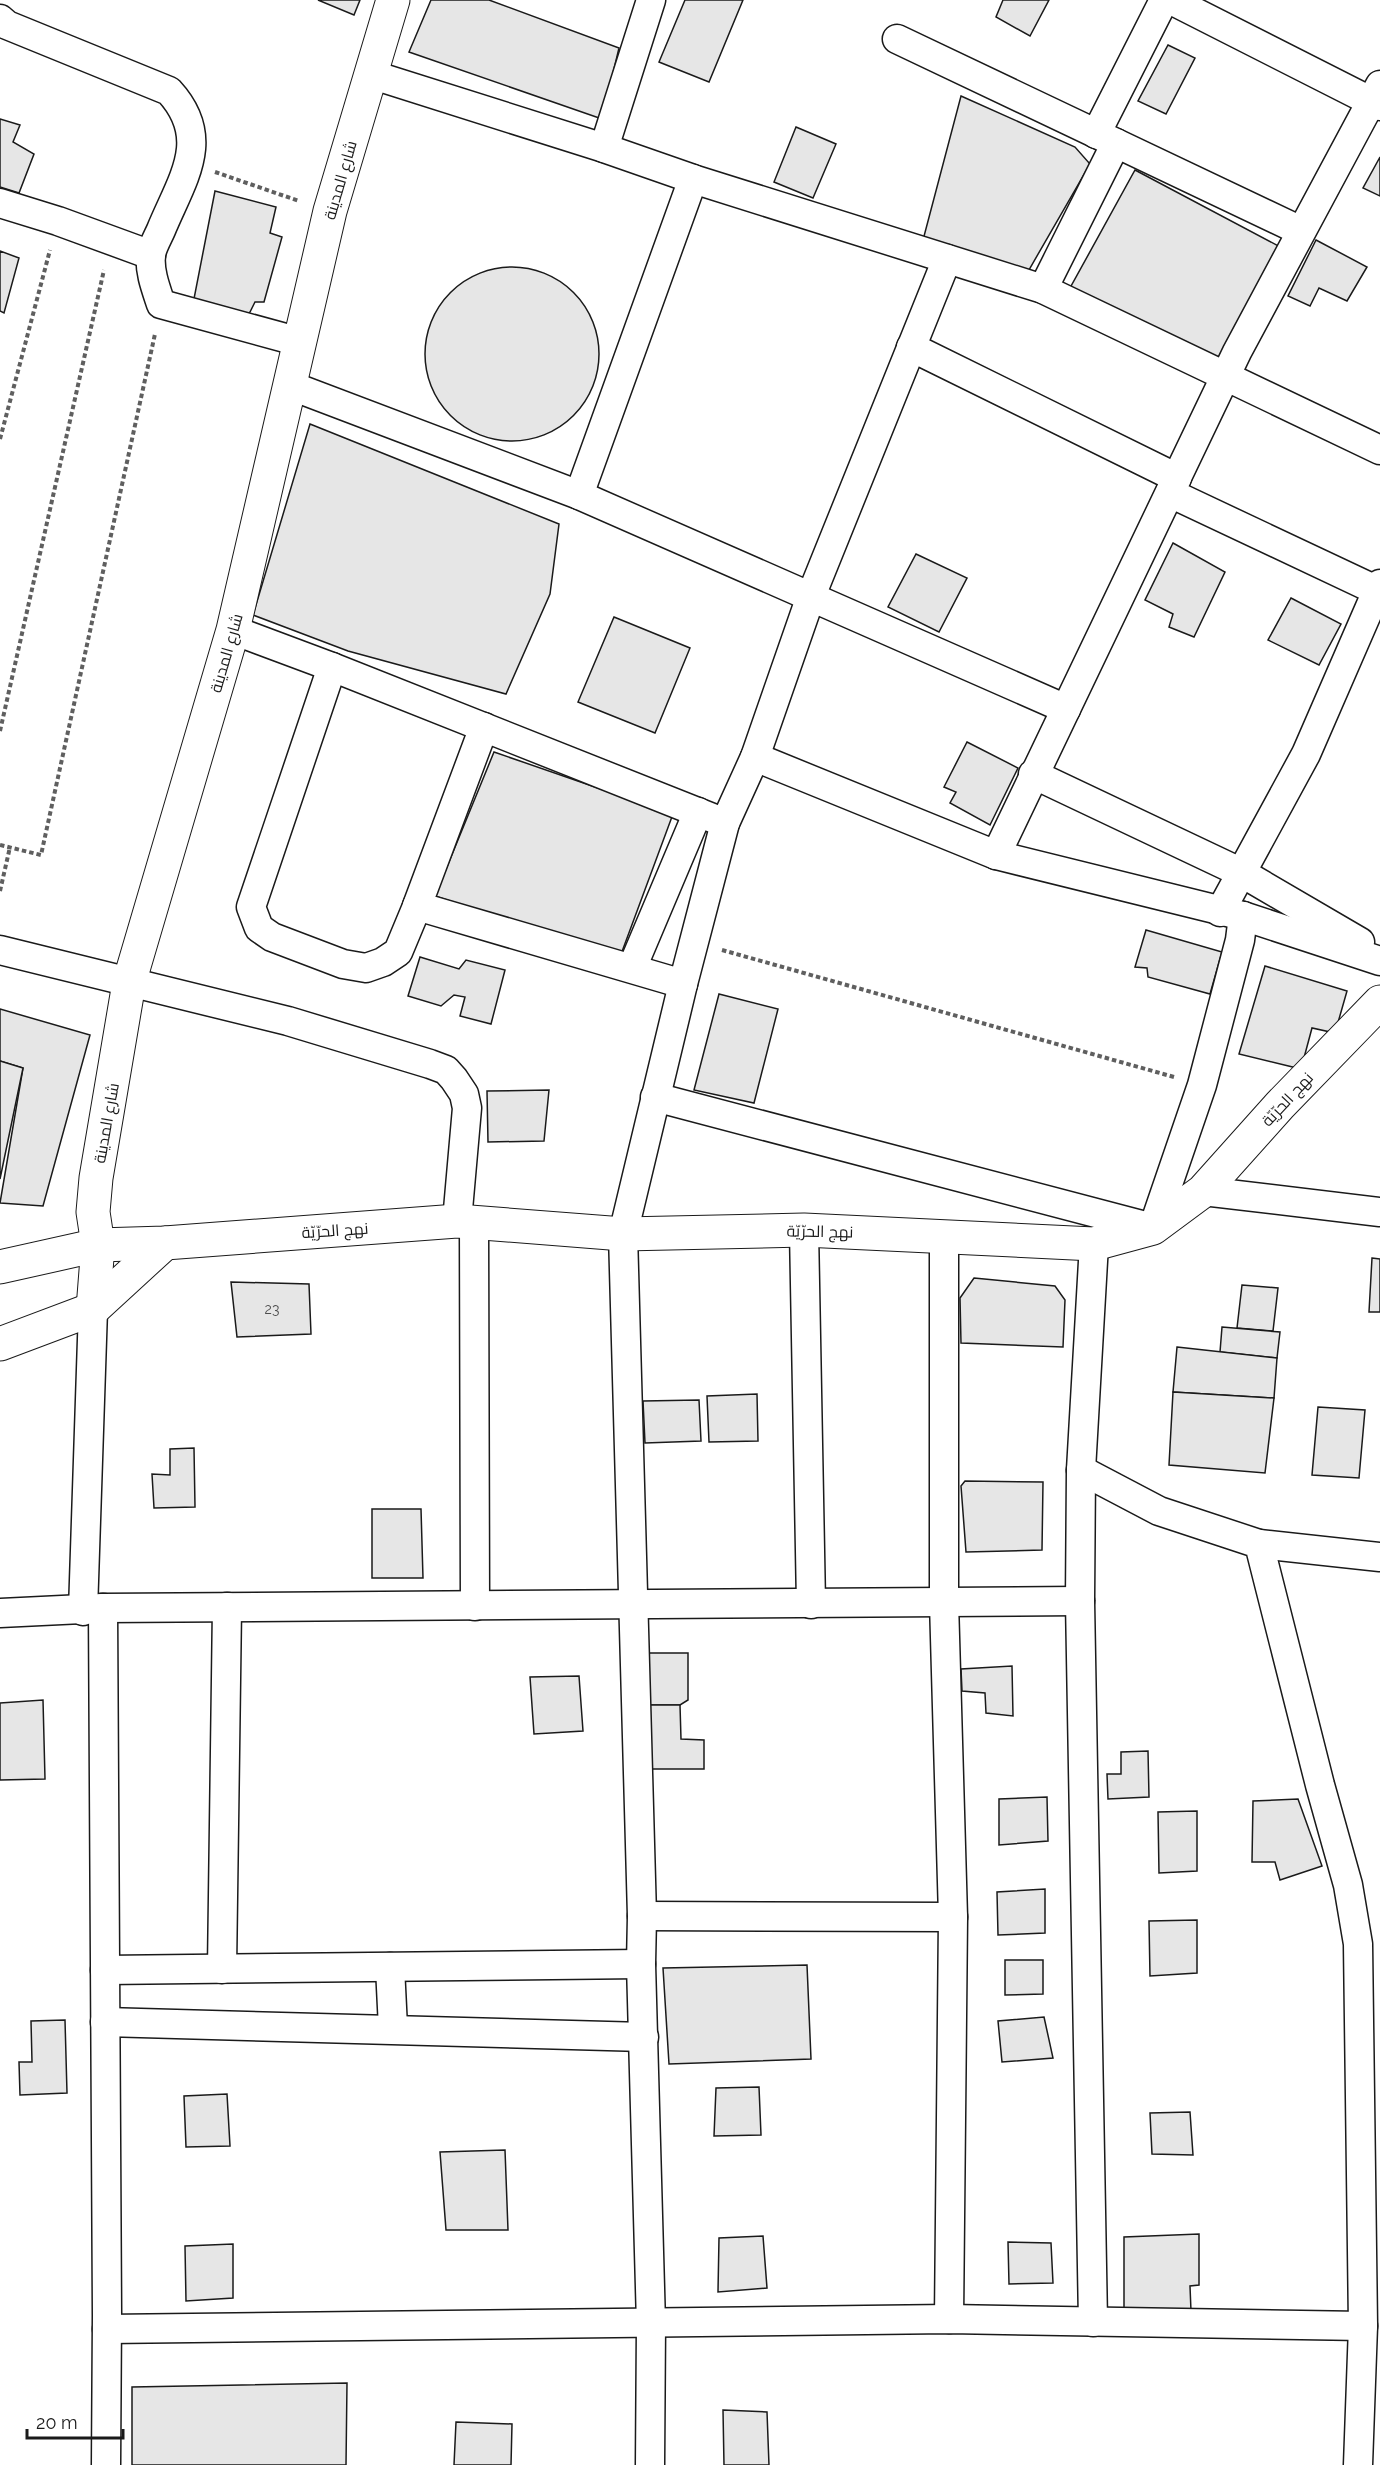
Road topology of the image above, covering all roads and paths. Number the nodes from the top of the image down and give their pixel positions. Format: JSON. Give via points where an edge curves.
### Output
{"nodes":[{"id":1,"x":393,"y":0,"type":"edge"},
{"id":2,"x":651,"y":0,"type":"edge"},
{"id":3,"x":1164,"y":0,"type":"edge"},
{"id":4,"x":1171,"y":0,"type":"edge"},
{"id":5,"x":0,"y":19,"type":"edge"},
{"id":6,"x":897,"y":39,"type":"dead end"},
{"id":7,"x":370,"y":74,"type":"junction"},
{"id":8,"x":1377,"y":98,"type":"edge"},
{"id":9,"x":1106,"y":138,"type":"junction"},
{"id":10,"x":603,"y":148,"type":"junction"},
{"id":11,"x":189,"y":161,"type":"junction"},
{"id":12,"x":693,"y":179,"type":"junction"},
{"id":13,"x":0,"y":203,"type":"edge"},
{"id":14,"x":330,"y":211,"type":"junction"},
{"id":15,"x":58,"y":221,"type":"junction"},
{"id":16,"x":1301,"y":231,"type":"junction"},
{"id":17,"x":111,"y":240,"type":"junction"},
{"id":18,"x":151,"y":255,"type":"junction"},
{"id":19,"x":947,"y":259,"type":"junction"},
{"id":20,"x":1043,"y":289,"type":"junction"},
{"id":21,"x":161,"y":304,"type":"junction"},
{"id":22,"x":300,"y":342,"type":"junction"},
{"id":23,"x":911,"y":347,"type":"junction"},
{"id":24,"x":1225,"y":377,"type":"junction"},
{"id":25,"x":290,"y":385,"type":"junction"},
{"id":26,"x":0,"y":439,"type":"edge"},
{"id":27,"x":1380,"y":450,"type":"edge"},
{"id":28,"x":1173,"y":485,"type":"junction"},
{"id":29,"x":579,"y":495,"type":"junction"},
{"id":30,"x":1379,"y":589,"type":"edge"},
{"id":31,"x":811,"y":596,"type":"junction"},
{"id":32,"x":233,"y":630,"type":"junction"},
{"id":33,"x":332,"y":667,"type":"junction"},
{"id":34,"x":1066,"y":709,"type":"junction"},
{"id":35,"x":484,"y":727,"type":"junction"},
{"id":36,"x":0,"y":731,"type":"edge"},
{"id":37,"x":755,"y":757,"type":"junction"},
{"id":38,"x":1033,"y":774,"type":"junction"},
{"id":39,"x":698,"y":812,"type":"junction"},
{"id":40,"x":725,"y":823,"type":"junction"},
{"id":41,"x":0,"y":845,"type":"edge"},
{"id":42,"x":10,"y":848,"type":"junction"},
{"id":43,"x":996,"y":855,"type":"junction"},
{"id":44,"x":1242,"y":873,"type":"junction"},
{"id":45,"x":0,"y":891,"type":"edge"},
{"id":46,"x":418,"y":904,"type":"junction"},
{"id":47,"x":1232,"y":914,"type":"junction"},
{"id":48,"x":695,"y":943,"type":"junction"},
{"id":49,"x":0,"y":950,"type":"edge"},
{"id":50,"x":1380,"y":954,"type":"edge"},
{"id":51,"x":1380,"y":961,"type":"edge"},
{"id":52,"x":632,"y":968,"type":"junction"},
{"id":53,"x":129,"y":983,"type":"junction"},
{"id":54,"x":683,"y":984,"type":"junction"},
{"id":55,"x":1380,"y":1002,"type":"edge"},
{"id":56,"x":1202,"y":1085,"type":"junction"},
{"id":57,"x":655,"y":1097,"type":"junction"},
{"id":58,"x":1203,"y":1191,"type":"junction"},
{"id":59,"x":1380,"y":1212,"type":"edge"},
{"id":60,"x":466,"y":1222,"type":"junction"},
{"id":61,"x":1153,"y":1228,"type":"junction"},
{"id":62,"x":804,"y":1230,"type":"junction"},
{"id":63,"x":623,"y":1234,"type":"junction"},
{"id":64,"x":944,"y":1236,"type":"junction"},
{"id":65,"x":165,"y":1244,"type":"junction"},
{"id":66,"x":1095,"y":1244,"type":"junction"},
{"id":67,"x":98,"y":1245,"type":"junction"},
{"id":68,"x":0,"y":1267,"type":"edge"},
{"id":69,"x":93,"y":1309,"type":"junction"},
{"id":70,"x":0,"y":1344,"type":"edge"},
{"id":71,"x":1081,"y":1470,"type":"junction"},
{"id":72,"x":1259,"y":1544,"type":"junction"},
{"id":73,"x":1380,"y":1557,"type":"edge"},
{"id":74,"x":1080,"y":1600,"type":"junction"},
{"id":75,"x":944,"y":1602,"type":"junction"},
{"id":76,"x":634,"y":1604,"type":"junction"},
{"id":77,"x":811,"y":1604,"type":"junction"},
{"id":78,"x":475,"y":1606,"type":"junction"},
{"id":79,"x":227,"y":1607,"type":"junction"},
{"id":80,"x":93,"y":1610,"type":"junction"},
{"id":81,"x":0,"y":1613,"type":"edge"},
{"id":82,"x":642,"y":1916,"type":"junction"},
{"id":83,"x":953,"y":1917,"type":"junction"},
{"id":84,"x":641,"y":1964,"type":"junction"},
{"id":85,"x":390,"y":1967,"type":"junction"},
{"id":86,"x":222,"y":1969,"type":"junction"},
{"id":87,"x":105,"y":1970,"type":"junction"},
{"id":88,"x":105,"y":2022,"type":"junction"},
{"id":89,"x":393,"y":2028,"type":"junction"},
{"id":90,"x":644,"y":2037,"type":"junction"},
{"id":91,"x":949,"y":2319,"type":"junction"},
{"id":92,"x":1093,"y":2322,"type":"junction"},
{"id":93,"x":651,"y":2324,"type":"junction"},
{"id":94,"x":1363,"y":2326,"type":"junction"},
{"id":95,"x":107,"y":2329,"type":"junction"},
{"id":96,"x":106,"y":2465,"type":"edge"},
{"id":97,"x":650,"y":2465,"type":"edge"},
{"id":98,"x":1358,"y":2465,"type":"edge"}],
"edges":[{"from":1,"to":7,"type":"street","name":"شارع المدينة"},
{"from":2,"to":10,"type":"street"},
{"from":3,"to":9,"type":"street"},
{"from":4,"to":8,"type":"street"},
{"from":5,"to":11,"type":"street","via":[[170,91],[190,123],[193,140]]},
{"from":6,"to":9,"type":"street"},
{"from":7,"to":10,"type":"street"},
{"from":7,"to":14,"type":"street","name":"شارع المدينة"},
{"from":8,"to":16,"type":"street"},
{"from":9,"to":16,"type":"street"},
{"from":9,"to":20,"type":"street"},
{"from":10,"to":12,"type":"street"},
{"from":11,"to":14,"type":"path"},
{"from":11,"to":18,"type":"street"},
{"from":12,"to":19,"type":"street"},
{"from":12,"to":29,"type":"street"},
{"from":13,"to":15,"type":"street"},
{"from":14,"to":22,"type":"street","name":"شارع المدينة"},
{"from":15,"to":17,"type":"street"},
{"from":15,"to":26,"type":"path"},
{"from":16,"to":24,"type":"street"},
{"from":17,"to":18,"type":"street"},
{"from":17,"to":36,"type":"path"},
{"from":18,"to":21,"type":"street","via":[[153,280]]},
{"from":19,"to":20,"type":"street"},
{"from":19,"to":23,"type":"street"},
{"from":20,"to":24,"type":"street"},
{"from":21,"to":22,"type":"street"},
{"from":21,"to":42,"type":"path","via":[[41,855]]},
{"from":22,"to":25,"type":"street","name":"شارع المدينة"},
{"from":23,"to":28,"type":"street"},
{"from":23,"to":31,"type":"street"},
{"from":24,"to":27,"type":"street"},
{"from":24,"to":28,"type":"street"},
{"from":25,"to":29,"type":"street"},
{"from":25,"to":32,"type":"street","name":"شارع المدينة"},
{"from":28,"to":30,"type":"street"},
{"from":28,"to":34,"type":"street"},
{"from":29,"to":31,"type":"street"},
{"from":30,"to":44,"type":"street","via":[[1306,754]]},
{"from":31,"to":34,"type":"street"},
{"from":31,"to":37,"type":"street"},
{"from":32,"to":33,"type":"street"},
{"from":32,"to":53,"type":"street","name":"شارع المدينة"},
{"from":33,"to":35,"type":"street"},
{"from":33,"to":46,"type":"street","via":[[251,907],[259,928],[272,937],[343,964],[366,968],[398,952]]},
{"from":34,"to":38,"type":"street"},
{"from":35,"to":39,"type":"street"},
{"from":35,"to":46,"type":"street"},
{"from":37,"to":40,"type":"street"},
{"from":37,"to":43,"type":"street"},
{"from":38,"to":43,"type":"street"},
{"from":38,"to":44,"type":"street"},
{"from":39,"to":40,"type":"street"},
{"from":39,"to":52,"type":"street"},
{"from":40,"to":48,"type":"street"},
{"from":41,"to":42,"type":"path"},
{"from":42,"to":45,"type":"path"},
{"from":43,"to":47,"type":"street"},
{"from":44,"to":47,"type":"street"},
{"from":44,"to":50,"type":"street"},
{"from":46,"to":52,"type":"street"},
{"from":47,"to":51,"type":"street"},
{"from":47,"to":56,"type":"street","via":[[1240,940]]},
{"from":48,"to":54,"type":"street"},
{"from":48,"to":56,"type":"path"},
{"from":49,"to":53,"type":"street"},
{"from":52,"to":54,"type":"street"},
{"from":53,"to":60,"type":"street","via":[[288,1021],[446,1070],[464,1094],[467,1108]]},
{"from":53,"to":67,"type":"street","name":"شارع المدينة","via":[[96,1178],[93,1212]]},
{"from":54,"to":57,"type":"street"},
{"from":55,"to":58,"type":"street","name":"نهج الحرّيّة"},
{"from":56,"to":61,"type":"street"},
{"from":57,"to":61,"type":"street"},
{"from":57,"to":63,"type":"street"},
{"from":58,"to":59,"type":"street"},
{"from":58,"to":61,"type":"street","name":"نهج الحرّيّة"},
{"from":60,"to":63,"type":"street","name":"نهج الحرّيّة"},
{"from":60,"to":65,"type":"street","name":"نهج الحرّيّة"},
{"from":60,"to":78,"type":"street"},
{"from":61,"to":66,"type":"street","name":"نهج الحرّيّة"},
{"from":62,"to":63,"type":"street","name":"نهج الحرّيّة"},
{"from":62,"to":64,"type":"street","name":"نهج الحرّيّة"},
{"from":62,"to":77,"type":"street"},
{"from":63,"to":76,"type":"street"},
{"from":64,"to":66,"type":"street","name":"نهج الحرّيّة"},
{"from":64,"to":75,"type":"street"},
{"from":65,"to":67,"type":"street","name":"نهج الحرّيّة"},
{"from":65,"to":69,"type":"street"},
{"from":66,"to":71,"type":"street"},
{"from":67,"to":68,"type":"street","name":"نهج الحرّيّة"},
{"from":67,"to":69,"type":"street","name":"شارع المدينة"},
{"from":69,"to":70,"type":"street"},
{"from":69,"to":80,"type":"street"},
{"from":71,"to":72,"type":"street","via":[[1159,1510]]},
{"from":71,"to":74,"type":"street"},
{"from":72,"to":73,"type":"street"},
{"from":72,"to":94,"type":"street","via":[[1348,1886],[1358,1944]]},
{"from":74,"to":75,"type":"street"},
{"from":74,"to":92,"type":"street"},
{"from":75,"to":77,"type":"street"},
{"from":75,"to":83,"type":"street"},
{"from":76,"to":77,"type":"street"},
{"from":76,"to":78,"type":"street"},
{"from":76,"to":82,"type":"street"},
{"from":78,"to":79,"type":"street"},
{"from":79,"to":80,"type":"street"},
{"from":79,"to":86,"type":"street"},
{"from":80,"to":81,"type":"street"},
{"from":80,"to":87,"type":"street"},
{"from":82,"to":83,"type":"street"},
{"from":82,"to":84,"type":"street"},
{"from":83,"to":91,"type":"street"},
{"from":84,"to":85,"type":"street"},
{"from":84,"to":90,"type":"street"},
{"from":85,"to":86,"type":"street"},
{"from":85,"to":89,"type":"street"},
{"from":86,"to":87,"type":"street"},
{"from":87,"to":88,"type":"street"},
{"from":88,"to":89,"type":"street"},
{"from":88,"to":95,"type":"street"},
{"from":89,"to":90,"type":"street"},
{"from":90,"to":93,"type":"street"},
{"from":91,"to":92,"type":"street"},
{"from":91,"to":93,"type":"street"},
{"from":92,"to":94,"type":"street"},
{"from":93,"to":95,"type":"street"},
{"from":93,"to":97,"type":"street"},
{"from":94,"to":98,"type":"street"},
{"from":95,"to":96,"type":"street"}]}
